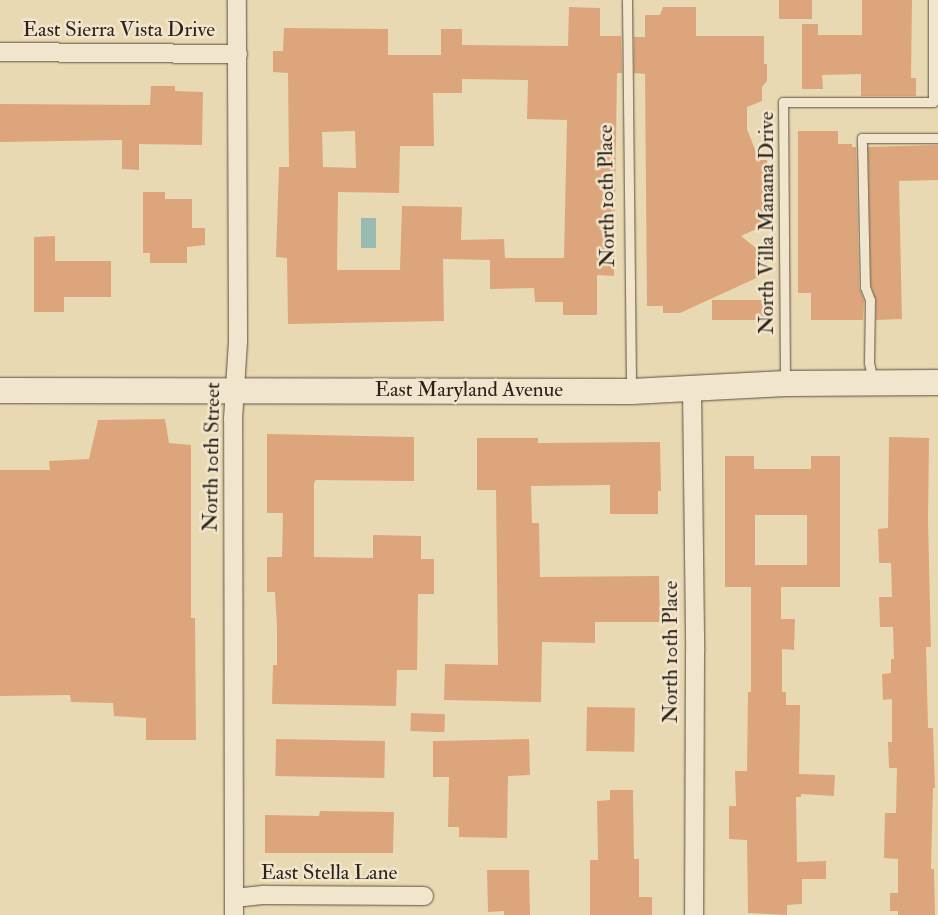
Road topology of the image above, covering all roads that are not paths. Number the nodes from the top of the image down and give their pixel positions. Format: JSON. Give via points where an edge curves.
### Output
{"nodes":[{"id":1,"x":237,"y":0,"type":"edge"},
{"id":2,"x":627,"y":0,"type":"edge"},
{"id":3,"x":932,"y":0,"type":"edge"},
{"id":4,"x":0,"y":52,"type":"edge"},
{"id":5,"x":238,"y":54,"type":"junction"},
{"id":6,"x":938,"y":138,"type":"edge"},
{"id":7,"x":874,"y":382,"type":"junction"},
{"id":8,"x":938,"y":382,"type":"edge"},
{"id":9,"x":785,"y":383,"type":"junction"},
{"id":10,"x":235,"y":389,"type":"junction"},
{"id":11,"x":692,"y":389,"type":"junction"},
{"id":12,"x":0,"y":390,"type":"edge"},
{"id":13,"x":631,"y":391,"type":"junction"},
{"id":14,"x":424,"y":896,"type":"dead end"},
{"id":15,"x":234,"y":906,"type":"edge"},
{"id":16,"x":694,"y":915,"type":"edge"}],
"edges":[{"from":1,"to":5,"type":"street","name":"North 10th Street"},
{"from":2,"to":13,"type":"lane","name":"North 10th Place"},
{"from":3,"to":9,"type":"lane","name":"North Villa Manana Drive","via":[[933,102],[783,102]]},
{"from":4,"to":5,"type":"street","name":"East Sierra Vista Drive"},
{"from":5,"to":10,"type":"street","name":"North 10th Street","via":[[238,341]]},
{"from":6,"to":7,"type":"lane","via":[[862,138],[865,287],[870,300],[869,364]]},
{"from":7,"to":8,"type":"street","name":"East Maryland Avenue"},
{"from":7,"to":9,"type":"street","name":"East Maryland Avenue"},
{"from":9,"to":11,"type":"street","name":"East Maryland Avenue"},
{"from":10,"to":12,"type":"street","name":"East Maryland Avenue"},
{"from":10,"to":13,"type":"street","name":"East Maryland Avenue"},
{"from":10,"to":15,"type":"street","name":"North 10th Street","via":[[232,563]]},
{"from":11,"to":13,"type":"street","name":"East Maryland Avenue"},
{"from":11,"to":16,"type":"street","name":"North 10th Place"},
{"from":14,"to":15,"type":"street","name":"East Stella Lane","via":[[266,895]]}]}
